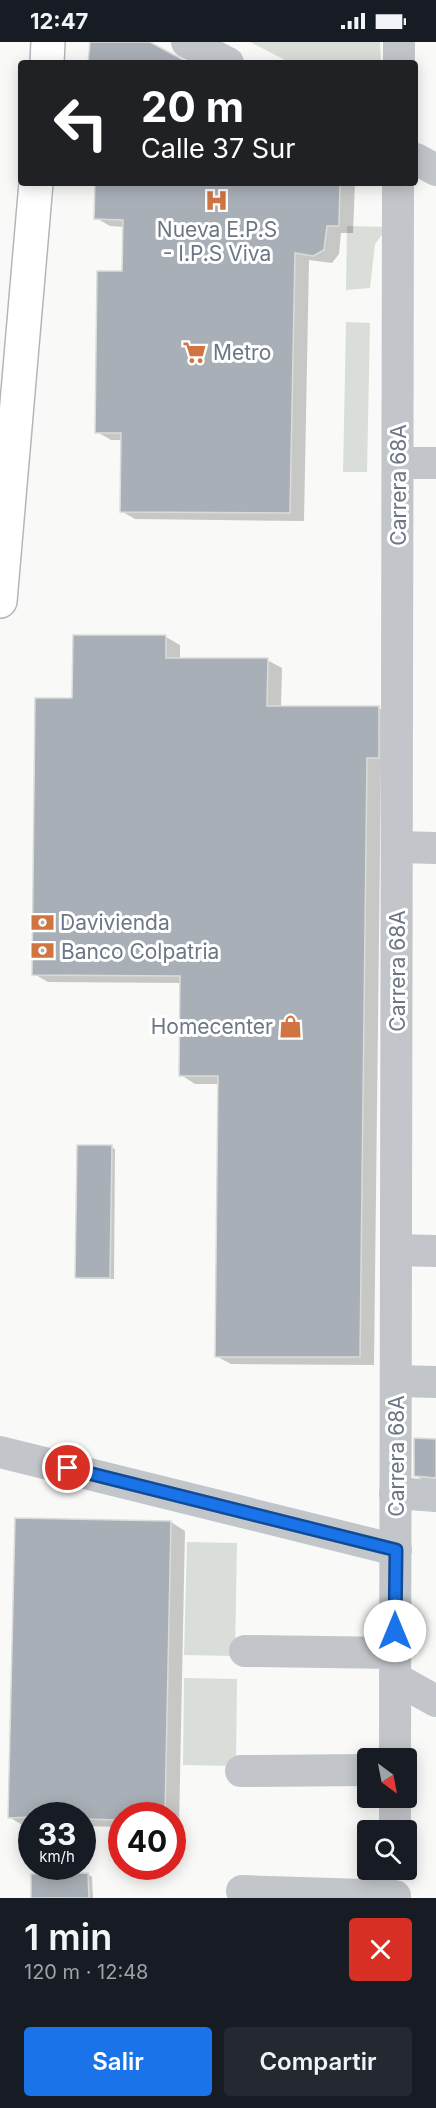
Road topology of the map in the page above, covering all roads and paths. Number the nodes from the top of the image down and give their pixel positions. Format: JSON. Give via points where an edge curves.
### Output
{"nodes":[{"id":1,"x":48,"y":42,"type":"edge"},
{"id":2,"x":187,"y":42,"type":"edge"},
{"id":3,"x":399,"y":42,"type":"edge"},
{"id":4,"x":46,"y":60,"type":"edge"},
{"id":5,"x":222,"y":60,"type":"edge"},
{"id":6,"x":399,"y":60,"type":"edge"},
{"id":7,"x":418,"y":160,"type":"edge"},
{"id":8,"x":436,"y":170,"type":"edge"},
{"id":9,"x":36,"y":186,"type":"edge"},
{"id":10,"x":398,"y":186,"type":"edge"},
{"id":11,"x":398,"y":463,"type":"junction"},
{"id":12,"x":436,"y":463,"type":"edge"},
{"id":13,"x":0,"y":601,"type":"edge"},
{"id":14,"x":397,"y":847,"type":"junction"},
{"id":15,"x":436,"y":848,"type":"edge"},
{"id":16,"x":396,"y":1250,"type":"junction"},
{"id":17,"x":436,"y":1251,"type":"edge"},
{"id":18,"x":396,"y":1381,"type":"junction"},
{"id":19,"x":436,"y":1382,"type":"edge"},
{"id":20,"x":0,"y":1452,"type":"edge"},
{"id":21,"x":396,"y":1493,"type":"junction"},
{"id":22,"x":436,"y":1496,"type":"edge"},
{"id":23,"x":396,"y":1550,"type":"junction"},
{"id":24,"x":245,"y":1651,"type":"dead end"},
{"id":25,"x":395,"y":1666,"type":"junction"},
{"id":26,"x":436,"y":1701,"type":"edge"},
{"id":27,"x":395,"y":1748,"type":"edge"},
{"id":28,"x":357,"y":1770,"type":"edge"},
{"id":29,"x":241,"y":1771,"type":"dead end"},
{"id":30,"x":395,"y":1888,"type":"edge"},
{"id":31,"x":242,"y":1891,"type":"dead end"}],
"edges":[{"from":1,"to":4,"type":"main road"},
{"from":2,"to":5,"type":"street"},
{"from":3,"to":6,"type":"street"},
{"from":7,"to":8,"type":"street"},
{"from":9,"to":13,"type":"main road"},
{"from":10,"to":11,"type":"street","name":"Carrera 68A"},
{"from":11,"to":12,"type":"street"},
{"from":11,"to":14,"type":"street","name":"Carrera 68A"},
{"from":14,"to":15,"type":"street"},
{"from":14,"to":16,"type":"street","name":"Carrera 68A"},
{"from":16,"to":17,"type":"street"},
{"from":16,"to":18,"type":"street","name":"Carrera 68A"},
{"from":18,"to":19,"type":"street"},
{"from":18,"to":21,"type":"street","name":"Carrera 68A"},
{"from":20,"to":23,"type":"street"},
{"from":21,"to":22,"type":"street"},
{"from":21,"to":23,"type":"street","name":"Carrera 68A"},
{"from":23,"to":25,"type":"street","name":"Carrera 68A"},
{"from":24,"to":25,"type":"street"},
{"from":25,"to":26,"type":"street"},
{"from":25,"to":27,"type":"street","name":"Carrera 68A"},
{"from":28,"to":29,"type":"street"},
{"from":30,"to":31,"type":"street"}]}
